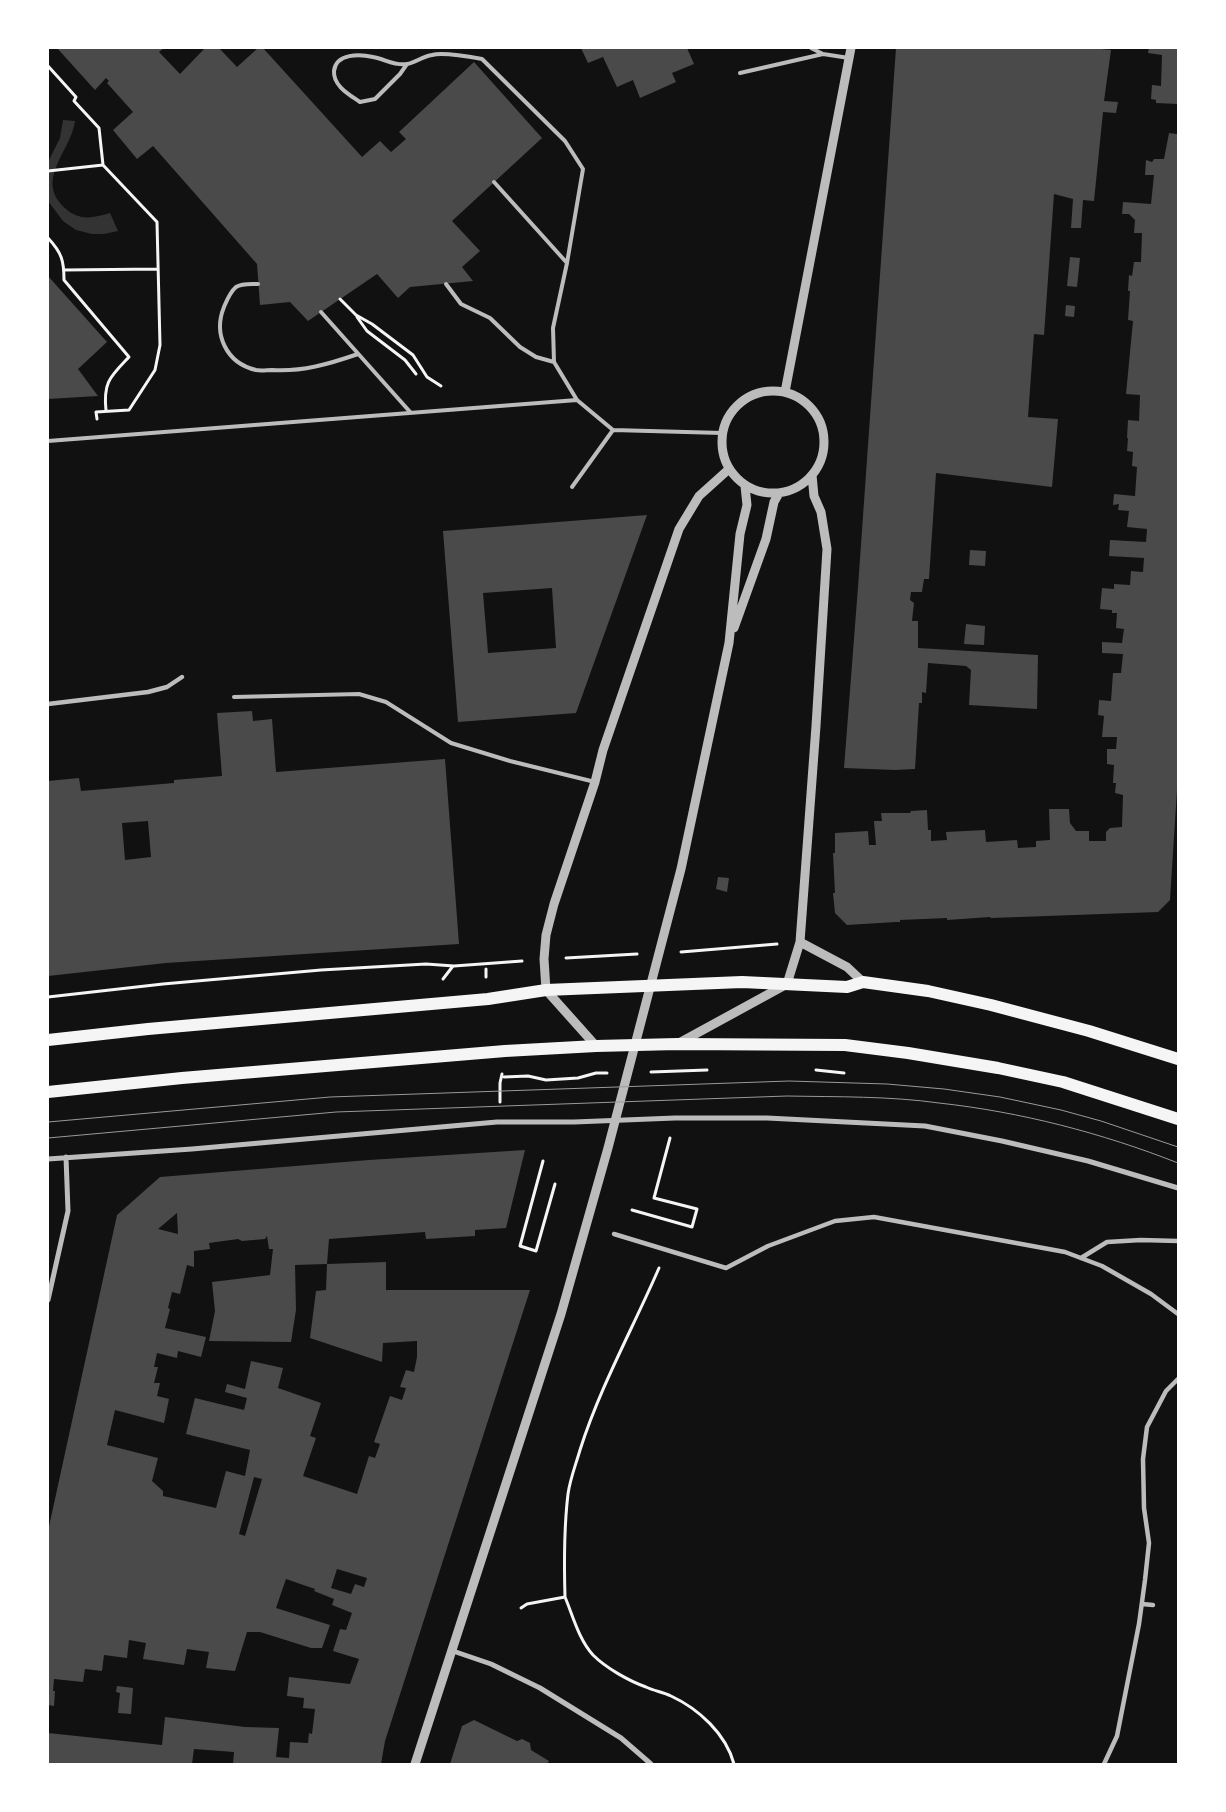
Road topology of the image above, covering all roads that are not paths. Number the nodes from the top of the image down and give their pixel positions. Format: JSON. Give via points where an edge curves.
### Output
{"nodes":[{"id":1,"x":812,"y":48,"type":"edge"},
{"id":2,"x":851,"y":48,"type":"edge"},
{"id":3,"x":823,"y":54,"type":"junction"},
{"id":4,"x":849,"y":58,"type":"junction"},
{"id":5,"x":407,"y":64,"type":"junction"},
{"id":6,"x":740,"y":73,"type":"dead end"},
{"id":7,"x":494,"y":182,"type":"dead end"},
{"id":8,"x":567,"y":263,"type":"junction"},
{"id":9,"x":258,"y":284,"type":"dead end"},
{"id":10,"x":446,"y":284,"type":"dead end"},
{"id":11,"x":321,"y":312,"type":"dead end"},
{"id":12,"x":358,"y":354,"type":"junction"},
{"id":13,"x":554,"y":362,"type":"junction"},
{"id":14,"x":785,"y":392,"type":"junction"},
{"id":15,"x":577,"y":400,"type":"junction"},
{"id":16,"x":410,"y":412,"type":"junction"},
{"id":17,"x":614,"y":430,"type":"junction"},
{"id":18,"x":722,"y":433,"type":"junction"},
{"id":19,"x":48,"y":441,"type":"edge"},
{"id":20,"x":729,"y":468,"type":"junction"},
{"id":21,"x":812,"y":475,"type":"junction"},
{"id":22,"x":745,"y":486,"type":"junction"},
{"id":23,"x":572,"y":487,"type":"dead end"},
{"id":24,"x":779,"y":493,"type":"junction"},
{"id":25,"x":729,"y":642,"type":"junction"},
{"id":26,"x":182,"y":677,"type":"dead end"},
{"id":27,"x":234,"y":697,"type":"dead end"},
{"id":28,"x":48,"y":704,"type":"edge"},
{"id":29,"x":595,"y":782,"type":"junction"},
{"id":30,"x":800,"y":942,"type":"junction"},
{"id":31,"x":863,"y":982,"type":"junction"},
{"id":32,"x":787,"y":984,"type":"junction"},
{"id":33,"x":546,"y":990,"type":"junction"},
{"id":34,"x":48,"y":1040,"type":"edge"},
{"id":35,"x":677,"y":1044,"type":"junction"},
{"id":36,"x":596,"y":1046,"type":"junction"},
{"id":37,"x":1178,"y":1059,"type":"edge"},
{"id":38,"x":48,"y":1092,"type":"edge"},
{"id":39,"x":1178,"y":1118,"type":"edge"},
{"id":40,"x":66,"y":1157,"type":"junction"},
{"id":41,"x":48,"y":1159,"type":"edge"},
{"id":42,"x":1178,"y":1188,"type":"edge"},
{"id":43,"x":614,"y":1234,"type":"dead end"},
{"id":44,"x":1178,"y":1241,"type":"edge"},
{"id":45,"x":1080,"y":1258,"type":"junction"},
{"id":46,"x":48,"y":1300,"type":"edge"},
{"id":47,"x":1178,"y":1314,"type":"edge"},
{"id":48,"x":1178,"y":1379,"type":"edge"},
{"id":49,"x":1142,"y":1604,"type":"junction"},
{"id":50,"x":1153,"y":1605,"type":"dead end"},
{"id":51,"x":453,"y":1650,"type":"junction"},
{"id":52,"x":415,"y":1764,"type":"edge"},
{"id":53,"x":651,"y":1764,"type":"edge"},
{"id":54,"x":1104,"y":1764,"type":"edge"}],
"edges":[{"from":1,"to":3,"type":"lane"},
{"from":2,"to":4,"type":"street"},
{"from":3,"to":4,"type":"lane"},
{"from":3,"to":6,"type":"lane"},
{"from":4,"to":14,"type":"street"},
{"from":5,"to":5,"type":"lane","via":[[348,55],[338,62],[334,71],[338,86],[360,102],[376,100]]},
{"from":5,"to":8,"type":"lane","via":[[433,54],[482,59],[565,141],[583,169]]},
{"from":7,"to":8,"type":"lane"},
{"from":8,"to":13,"type":"lane","via":[[554,328]]},
{"from":9,"to":12,"type":"lane","via":[[236,287],[220,316],[220,334],[225,349],[239,361],[256,370],[290,371]]},
{"from":10,"to":13,"type":"lane","via":[[461,304],[490,318],[520,347],[536,357]]},
{"from":11,"to":12,"type":"lane"},
{"from":12,"to":16,"type":"lane"},
{"from":13,"to":15,"type":"lane"},
{"from":14,"to":18,"type":"street","via":[[764,392],[744,399],[726,420]]},
{"from":14,"to":21,"type":"street","via":[[810,407],[823,433],[824,448]]},
{"from":15,"to":16,"type":"lane"},
{"from":15,"to":17,"type":"lane"},
{"from":16,"to":19,"type":"lane"},
{"from":17,"to":18,"type":"lane"},
{"from":17,"to":23,"type":"lane"},
{"from":18,"to":20,"type":"street","via":[[722,452]]},
{"from":20,"to":22,"type":"street"},
{"from":20,"to":29,"type":"street","via":[[699,496],[679,529]]},
{"from":21,"to":24,"type":"street","via":[[791,490]]},
{"from":21,"to":30,"type":"street","via":[[827,549]]},
{"from":22,"to":24,"type":"street","via":[[756,491]]},
{"from":22,"to":25,"type":"street","via":[[747,505],[740,534]]},
{"from":24,"to":25,"type":"street"},
{"from":25,"to":51,"type":"street","via":[[682,869],[606,1155],[561,1314]]},
{"from":26,"to":28,"type":"street","via":[[167,687],[148,692]]},
{"from":27,"to":29,"type":"lane","via":[[359,694],[386,702],[450,743]]},
{"from":29,"to":33,"type":"street","via":[[546,935]]},
{"from":30,"to":31,"type":"street","via":[[847,967]]},
{"from":30,"to":32,"type":"street"},
{"from":31,"to":32,"type":"main road","via":[[847,987]]},
{"from":31,"to":37,"type":"main road","via":[[928,991],[991,1005]]},
{"from":32,"to":33,"type":"main road","via":[[742,982]]},
{"from":32,"to":35,"type":"street"},
{"from":33,"to":34,"type":"main road","via":[[488,999]]},
{"from":33,"to":36,"type":"street"},
{"from":35,"to":36,"type":"main road"},
{"from":35,"to":39,"type":"main road","via":[[845,1045],[908,1053],[1063,1082]]},
{"from":36,"to":38,"type":"main road","via":[[182,1078]]},
{"from":40,"to":41,"type":"street"},
{"from":40,"to":42,"type":"street","via":[[497,1122],[767,1118],[925,1126],[1088,1161]]},
{"from":40,"to":46,"type":"street","via":[[68,1211]]},
{"from":43,"to":45,"type":"street","via":[[726,1268],[768,1246],[835,1221],[874,1218],[1064,1252]]},
{"from":44,"to":45,"type":"street","via":[[1107,1242]]},
{"from":45,"to":47,"type":"street","via":[[1102,1266]]},
{"from":48,"to":49,"type":"street","via":[[1166,1391],[1147,1427],[1143,1459],[1148,1543]]},
{"from":49,"to":50,"type":"street"},
{"from":49,"to":54,"type":"street","via":[[1118,1736]]},
{"from":51,"to":52,"type":"street"},
{"from":51,"to":53,"type":"street","via":[[540,1688],[621,1738]]}]}
